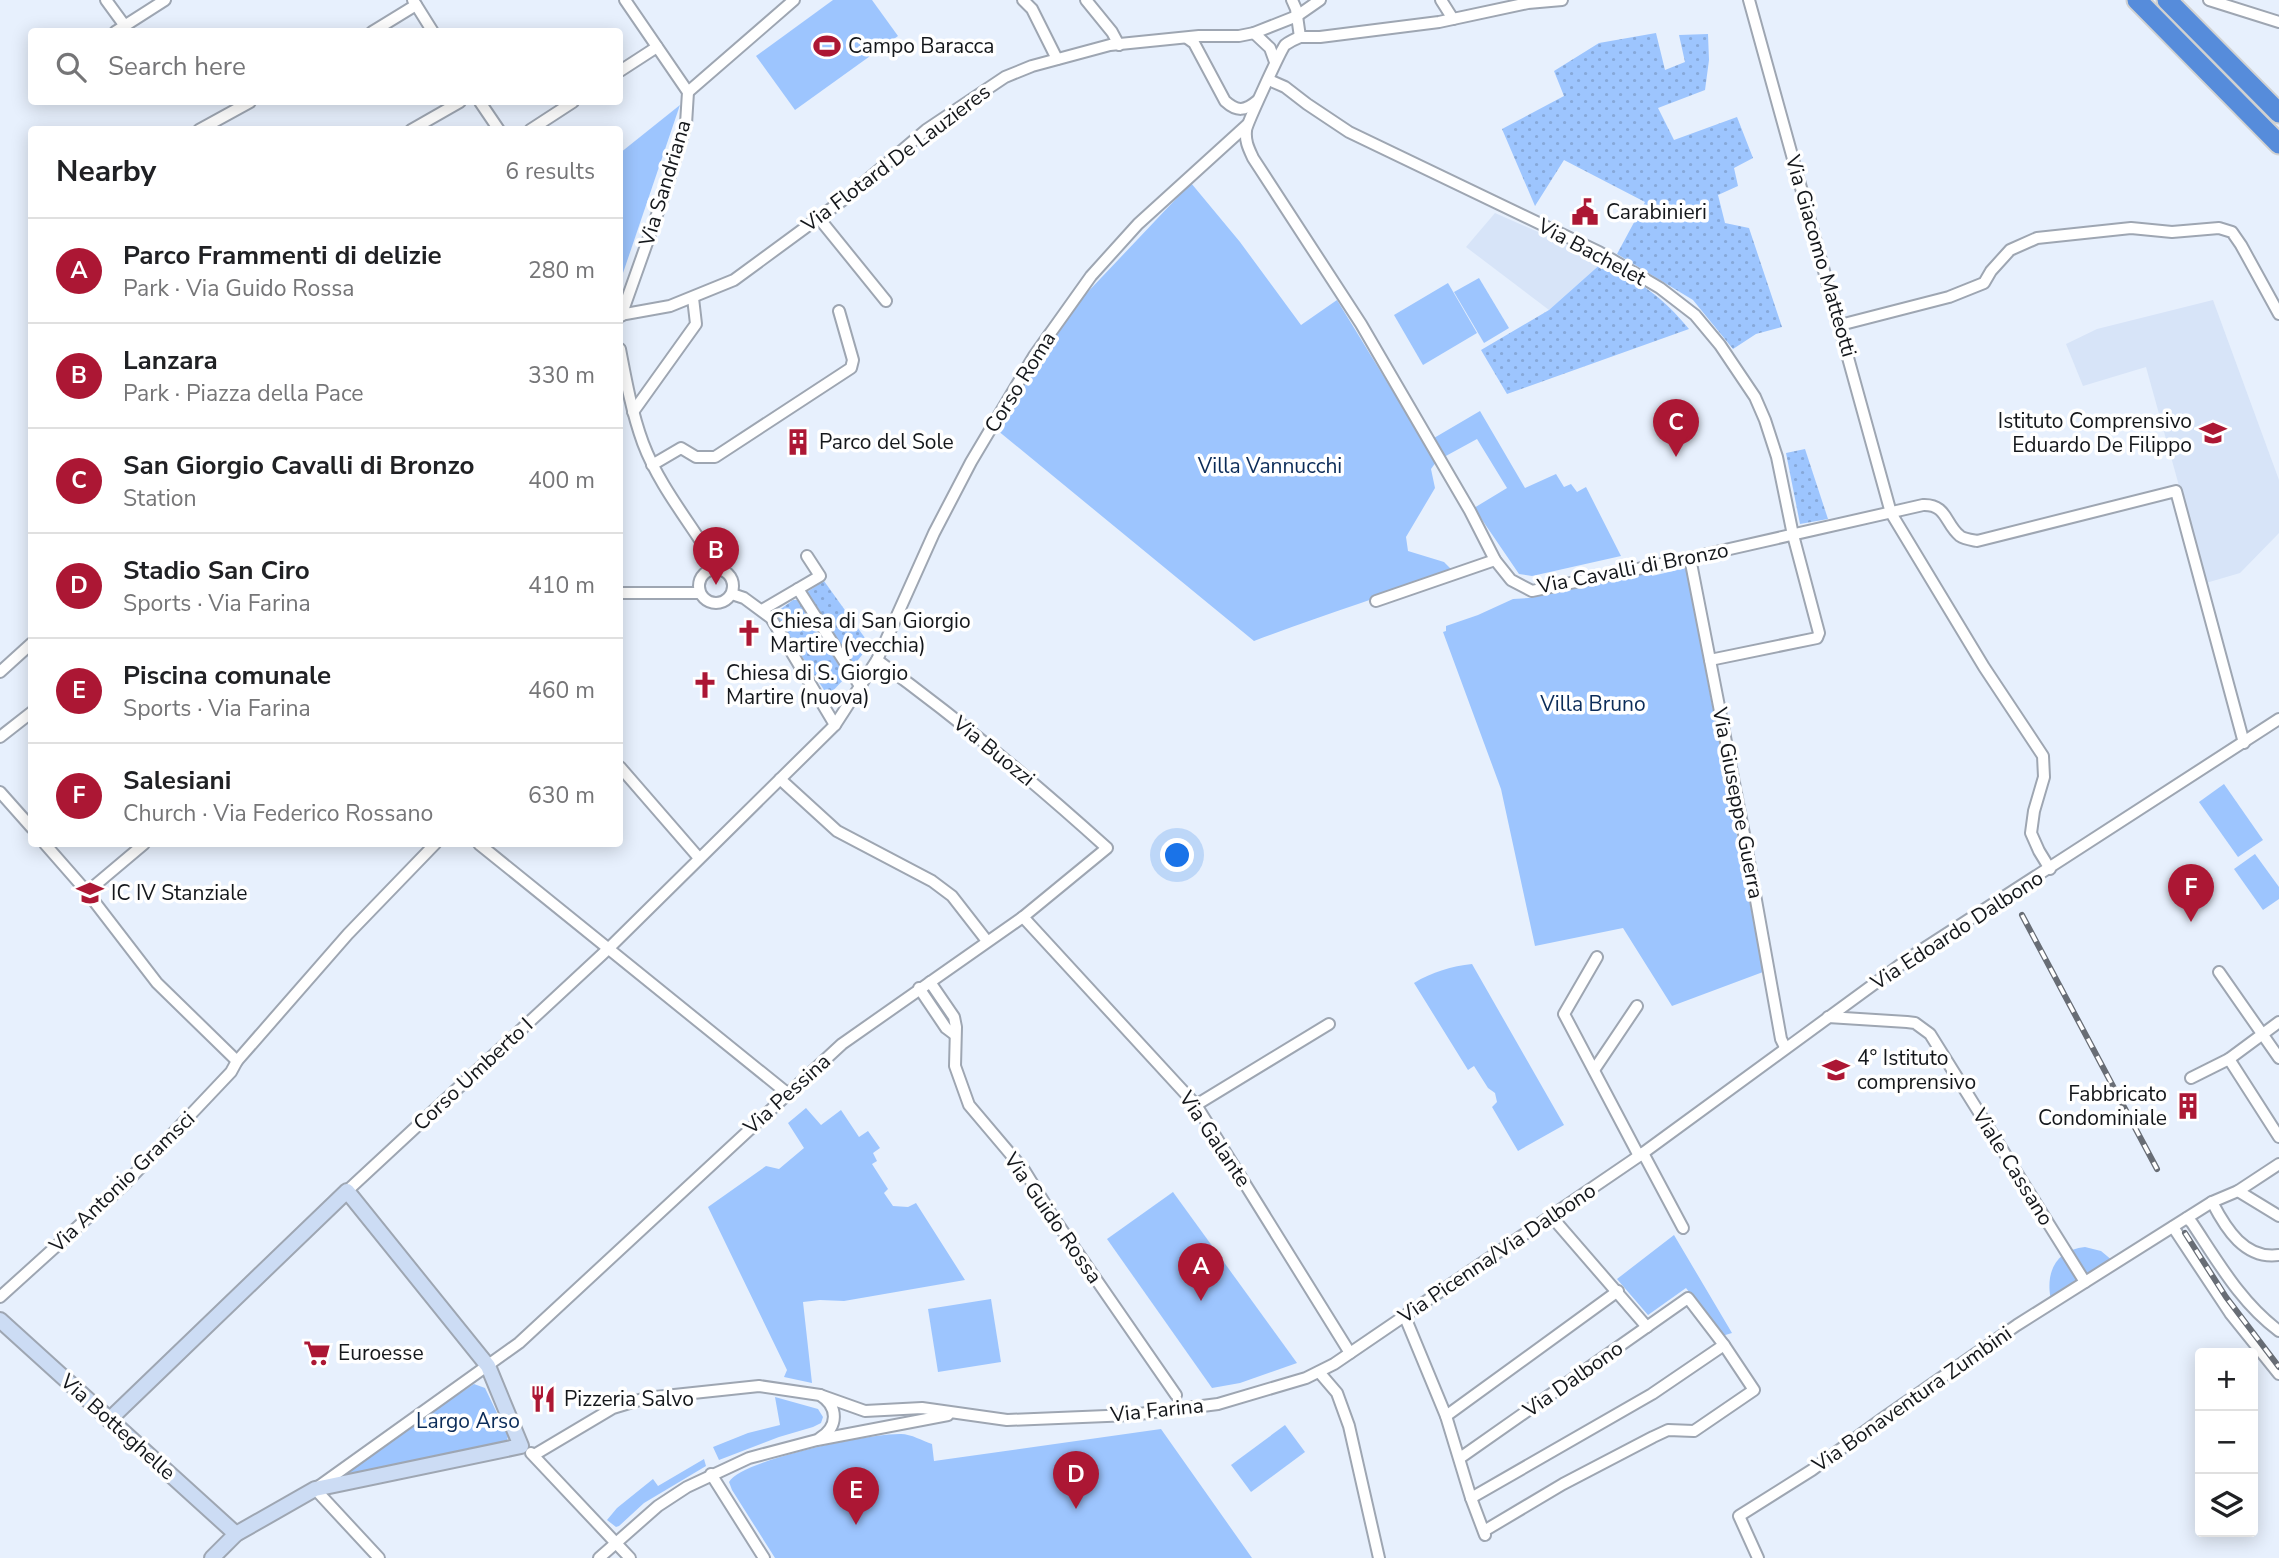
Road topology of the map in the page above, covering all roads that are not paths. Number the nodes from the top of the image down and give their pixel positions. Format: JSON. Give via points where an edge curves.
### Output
{"nodes":[{"id":1,"x":106,"y":0,"type":"edge"},
{"id":2,"x":165,"y":0,"type":"edge"},
{"id":3,"x":625,"y":0,"type":"edge"},
{"id":4,"x":794,"y":0,"type":"edge"},
{"id":5,"x":1023,"y":0,"type":"edge"},
{"id":6,"x":1086,"y":0,"type":"edge"},
{"id":7,"x":1292,"y":0,"type":"edge"},
{"id":8,"x":1320,"y":0,"type":"edge"},
{"id":9,"x":1441,"y":0,"type":"edge"},
{"id":10,"x":1562,"y":0,"type":"edge"},
{"id":11,"x":1749,"y":0,"type":"edge"},
{"id":12,"x":2137,"y":0,"type":"edge"},
{"id":13,"x":2167,"y":0,"type":"edge"},
{"id":14,"x":2209,"y":0,"type":"edge"},
{"id":15,"x":415,"y":2,"type":"edge"},
{"id":16,"x":1530,"y":2,"type":"edge"},
{"id":17,"x":1297,"y":16,"type":"junction"},
{"id":18,"x":1453,"y":19,"type":"junction"},
{"id":19,"x":2279,"y":22,"type":"edge"},
{"id":20,"x":120,"y":28,"type":"edge"},
{"id":21,"x":122,"y":28,"type":"edge"},
{"id":22,"x":378,"y":28,"type":"edge"},
{"id":23,"x":431,"y":28,"type":"edge"},
{"id":24,"x":1254,"y":33,"type":"junction"},
{"id":25,"x":1221,"y":36,"type":"junction"},
{"id":26,"x":1300,"y":37,"type":"junction"},
{"id":27,"x":1187,"y":38,"type":"junction"},
{"id":28,"x":1118,"y":44,"type":"junction"},
{"id":29,"x":657,"y":47,"type":"junction"},
{"id":30,"x":1202,"y":57,"type":"junction"},
{"id":31,"x":1057,"y":59,"type":"junction"},
{"id":32,"x":1275,"y":62,"type":"junction"},
{"id":33,"x":623,"y":69,"type":"edge"},
{"id":34,"x":1269,"y":80,"type":"junction"},
{"id":35,"x":688,"y":92,"type":"junction"},
{"id":36,"x":1259,"y":100,"type":"junction"},
{"id":37,"x":245,"y":105,"type":"edge"},
{"id":38,"x":455,"y":105,"type":"edge"},
{"id":39,"x":482,"y":105,"type":"edge"},
{"id":40,"x":568,"y":105,"type":"edge"},
{"id":41,"x":2279,"y":113,"type":"edge"},
{"id":42,"x":1247,"y":125,"type":"junction"},
{"id":43,"x":206,"y":126,"type":"edge"},
{"id":44,"x":418,"y":126,"type":"edge"},
{"id":45,"x":496,"y":126,"type":"edge"},
{"id":46,"x":536,"y":126,"type":"edge"},
{"id":47,"x":2279,"y":144,"type":"edge"},
{"id":48,"x":818,"y":217,"type":"junction"},
{"id":49,"x":692,"y":298,"type":"junction"},
{"id":50,"x":886,"y":301,"type":"dead end"},
{"id":51,"x":623,"y":307,"type":"edge"},
{"id":52,"x":839,"y":311,"type":"dead end"},
{"id":53,"x":623,"y":313,"type":"edge"},
{"id":54,"x":2279,"y":314,"type":"edge"},
{"id":55,"x":1840,"y":325,"type":"junction"},
{"id":56,"x":623,"y":367,"type":"edge"},
{"id":57,"x":633,"y":412,"type":"junction"},
{"id":58,"x":652,"y":465,"type":"junction"},
{"id":59,"x":1891,"y":513,"type":"junction"},
{"id":60,"x":1793,"y":535,"type":"junction"},
{"id":61,"x":807,"y":556,"type":"dead end"},
{"id":62,"x":1690,"y":558,"type":"junction"},
{"id":63,"x":1495,"y":560,"type":"junction"},
{"id":64,"x":714,"y":568,"type":"junction"},
{"id":65,"x":798,"y":589,"type":"junction"},
{"id":66,"x":623,"y":593,"type":"edge"},
{"id":67,"x":700,"y":593,"type":"junction"},
{"id":68,"x":732,"y":594,"type":"junction"},
{"id":69,"x":1376,"y":601,"type":"dead end"},
{"id":70,"x":762,"y":610,"type":"junction"},
{"id":71,"x":28,"y":647,"type":"edge"},
{"id":72,"x":877,"y":660,"type":"junction"},
{"id":73,"x":1710,"y":660,"type":"junction"},
{"id":74,"x":0,"y":672,"type":"edge"},
{"id":75,"x":860,"y":686,"type":"junction"},
{"id":76,"x":28,"y":715,"type":"edge"},
{"id":77,"x":2279,"y":719,"type":"edge"},
{"id":78,"x":835,"y":725,"type":"junction"},
{"id":79,"x":0,"y":737,"type":"edge"},
{"id":80,"x":2244,"y":743,"type":"junction"},
{"id":81,"x":623,"y":770,"type":"edge"},
{"id":82,"x":780,"y":779,"type":"junction"},
{"id":83,"x":0,"y":792,"type":"edge"},
{"id":84,"x":28,"y":824,"type":"edge"},
{"id":85,"x":48,"y":847,"type":"edge"},
{"id":86,"x":140,"y":847,"type":"edge"},
{"id":87,"x":432,"y":847,"type":"edge"},
{"id":88,"x":483,"y":847,"type":"edge"},
{"id":89,"x":1107,"y":848,"type":"joint"},
{"id":90,"x":699,"y":858,"type":"junction"},
{"id":91,"x":2050,"y":869,"type":"junction"},
{"id":92,"x":87,"y":892,"type":"junction"},
{"id":93,"x":1023,"y":917,"type":"junction"},
{"id":94,"x":987,"y":940,"type":"junction"},
{"id":95,"x":608,"y":949,"type":"junction"},
{"id":96,"x":1597,"y":957,"type":"dead end"},
{"id":97,"x":2219,"y":972,"type":"dead end"},
{"id":98,"x":930,"y":982,"type":"junction"},
{"id":99,"x":919,"y":988,"type":"junction"},
{"id":100,"x":1637,"y":1006,"type":"dead end"},
{"id":101,"x":1828,"y":1017,"type":"junction"},
{"id":102,"x":2279,"y":1022,"type":"edge"},
{"id":103,"x":1329,"y":1024,"type":"dead end"},
{"id":104,"x":954,"y":1034,"type":"junction"},
{"id":105,"x":2262,"y":1034,"type":"junction"},
{"id":106,"x":1785,"y":1047,"type":"junction"},
{"id":107,"x":2279,"y":1058,"type":"edge"},
{"id":108,"x":2229,"y":1059,"type":"junction"},
{"id":109,"x":237,"y":1061,"type":"junction"},
{"id":110,"x":1594,"y":1070,"type":"junction"},
{"id":111,"x":2191,"y":1078,"type":"dead end"},
{"id":112,"x":787,"y":1093,"type":"junction"},
{"id":113,"x":1196,"y":1105,"type":"junction"},
{"id":114,"x":2274,"y":1119,"type":"edge"},
{"id":115,"x":2279,"y":1137,"type":"edge"},
{"id":116,"x":1641,"y":1155,"type":"junction"},
{"id":117,"x":2279,"y":1164,"type":"edge"},
{"id":118,"x":347,"y":1191,"type":"junction"},
{"id":119,"x":2238,"y":1191,"type":"junction"},
{"id":120,"x":2212,"y":1202,"type":"junction"},
{"id":121,"x":1551,"y":1216,"type":"junction"},
{"id":122,"x":2279,"y":1216,"type":"edge"},
{"id":123,"x":2186,"y":1218,"type":"junction"},
{"id":124,"x":2173,"y":1227,"type":"junction"},
{"id":125,"x":1683,"y":1228,"type":"dead end"},
{"id":126,"x":2279,"y":1255,"type":"edge"},
{"id":127,"x":2085,"y":1282,"type":"junction"},
{"id":128,"x":1618,"y":1291,"type":"junction"},
{"id":129,"x":0,"y":1297,"type":"edge"},
{"id":130,"x":1405,"y":1317,"type":"junction"},
{"id":131,"x":0,"y":1320,"type":"edge"},
{"id":132,"x":1647,"y":1327,"type":"junction"},
{"id":133,"x":2279,"y":1331,"type":"edge"},
{"id":134,"x":1724,"y":1345,"type":"junction"},
{"id":135,"x":1350,"y":1353,"type":"junction"},
{"id":136,"x":488,"y":1366,"type":"junction"},
{"id":137,"x":1319,"y":1372,"type":"junction"},
{"id":138,"x":2279,"y":1374,"type":"edge"},
{"id":139,"x":820,"y":1395,"type":"junction"},
{"id":140,"x":1176,"y":1395,"type":"dead end"},
{"id":141,"x":954,"y":1414,"type":"junction"},
{"id":142,"x":1446,"y":1416,"type":"junction"},
{"id":143,"x":109,"y":1420,"type":"junction"},
{"id":144,"x":817,"y":1440,"type":"junction"},
{"id":145,"x":521,"y":1446,"type":"junction"},
{"id":146,"x":534,"y":1455,"type":"junction"},
{"id":147,"x":1460,"y":1458,"type":"junction"},
{"id":148,"x":711,"y":1474,"type":"junction"},
{"id":149,"x":315,"y":1489,"type":"junction"},
{"id":150,"x":1471,"y":1498,"type":"junction"},
{"id":151,"x":236,"y":1534,"type":"junction"},
{"id":152,"x":617,"y":1543,"type":"junction"},
{"id":153,"x":212,"y":1558,"type":"edge"},
{"id":154,"x":379,"y":1558,"type":"edge"},
{"id":155,"x":599,"y":1558,"type":"edge"},
{"id":156,"x":630,"y":1558,"type":"edge"},
{"id":157,"x":764,"y":1558,"type":"edge"},
{"id":158,"x":1380,"y":1558,"type":"edge"},
{"id":159,"x":1758,"y":1558,"type":"edge"}],
"edges":[{"from":1,"to":20,"type":"street"},
{"from":2,"to":21,"type":"street"},
{"from":3,"to":29,"type":"street","name":"Via Sandriana"},
{"from":4,"to":35,"type":"street","name":"Via Sandriana"},
{"from":5,"to":31,"type":"street"},
{"from":6,"to":28,"type":"street"},
{"from":7,"to":17,"type":"street"},
{"from":8,"to":17,"type":"street"},
{"from":9,"to":18,"type":"street"},
{"from":10,"to":16,"type":"street"},
{"from":11,"to":55,"type":"street","name":"Via Giacomo Matteotti"},
{"from":12,"to":47,"type":"highway"},
{"from":13,"to":41,"type":"highway"},
{"from":14,"to":19,"type":"street"},
{"from":15,"to":22,"type":"street"},
{"from":15,"to":23,"type":"street"},
{"from":16,"to":18,"type":"street"},
{"from":17,"to":24,"type":"street"},
{"from":17,"to":26,"type":"street"},
{"from":18,"to":26,"type":"street"},
{"from":24,"to":25,"type":"street"},
{"from":24,"to":32,"type":"street","via":[[1270,48]]},
{"from":25,"to":27,"type":"street","name":"Via Flotard De Lauzieres"},
{"from":25,"to":30,"type":"street","via":[[1209,43]]},
{"from":26,"to":32,"type":"street","via":[[1285,46]]},
{"from":27,"to":28,"type":"street","name":"Via Flotard De Lauzieres"},
{"from":27,"to":30,"type":"street"},
{"from":28,"to":31,"type":"street","name":"Via Flotard De Lauzieres"},
{"from":29,"to":33,"type":"street"},
{"from":29,"to":35,"type":"street","name":"Via Sandriana"},
{"from":30,"to":36,"type":"street","via":[[1232,107],[1245,110]]},
{"from":31,"to":48,"type":"street","name":"Via Flotard De Lauzieres","via":[[1005,77],[953,110]]},
{"from":32,"to":34,"type":"street"},
{"from":34,"to":36,"type":"street"},
{"from":34,"to":60,"type":"street","name":"Via Bachelet","via":[[1349,132],[1599,252],[1695,315],[1755,397],[1777,457]]},
{"from":35,"to":51,"type":"street","name":"Via Sandriana","via":[[686,124]]},
{"from":36,"to":42,"type":"street"},
{"from":37,"to":43,"type":"street"},
{"from":38,"to":44,"type":"street"},
{"from":39,"to":45,"type":"street"},
{"from":40,"to":46,"type":"street"},
{"from":42,"to":63,"type":"street","name":"Via Cavalli di Bronzo","via":[[1246,144],[1253,158],[1361,324]]},
{"from":42,"to":72,"type":"street","name":"Corso Roma","via":[[1138,225],[1091,276],[1034,356],[934,533]]},
{"from":48,"to":49,"type":"street","name":"Via Flotard De Lauzieres","via":[[734,280]]},
{"from":48,"to":50,"type":"street"},
{"from":49,"to":53,"type":"street","name":"Via Flotard De Lauzieres"},
{"from":49,"to":57,"type":"street","via":[[696,324]]},
{"from":52,"to":58,"type":"street","via":[[853,360],[851,368],[715,457],[696,457],[681,448]]},
{"from":54,"to":55,"type":"street","via":[[2232,232],[2131,228],[2037,239],[2010,250],[1984,283],[1949,297]]},
{"from":55,"to":59,"type":"street","name":"Via Giacomo Matteotti"},
{"from":56,"to":57,"type":"street"},
{"from":57,"to":58,"type":"street"},
{"from":58,"to":64,"type":"street"},
{"from":59,"to":60,"type":"street","name":"Via Cavalli di Bronzo"},
{"from":59,"to":80,"type":"street","name":"Via Cavalli di Bronzo","via":[[1933,504],[1960,536],[1977,541],[2176,491]]},
{"from":59,"to":91,"type":"street","name":"Via Giacomo Matteotti","via":[[2043,756],[2044,777],[2031,833]]},
{"from":60,"to":62,"type":"street","name":"Via Cavalli di Bronzo"},
{"from":60,"to":73,"type":"street","name":"Via Bachelet","via":[[1817,638]]},
{"from":61,"to":65,"type":"street","via":[[820,576]]},
{"from":62,"to":63,"type":"street","name":"Via Cavalli di Bronzo","via":[[1532,591],[1511,580]]},
{"from":62,"to":73,"type":"street","name":"Via Giuseppe Guerra"},
{"from":63,"to":69,"type":"street"},
{"from":64,"to":67,"type":"street","via":[[699,580]]},
{"from":64,"to":68,"type":"street","via":[[728,573]]},
{"from":65,"to":70,"type":"street"},
{"from":65,"to":75,"type":"street"},
{"from":66,"to":67,"type":"street"},
{"from":67,"to":68,"type":"street","via":[[716,603]]},
{"from":68,"to":70,"type":"street"},
{"from":70,"to":78,"type":"street"},
{"from":71,"to":74,"type":"street"},
{"from":72,"to":75,"type":"street","name":"Corso Roma"},
{"from":72,"to":89,"type":"street","name":"Via Buozzi","via":[[1026,776]]},
{"from":73,"to":106,"type":"street","name":"Via Giuseppe Guerra"},
{"from":75,"to":78,"type":"street","name":"Corso Roma"},
{"from":76,"to":79,"type":"street"},
{"from":77,"to":80,"type":"street","name":"Via Edoardo Dalbono"},
{"from":78,"to":82,"type":"street","name":"Corso Umberto I"},
{"from":80,"to":91,"type":"street","name":"Via Edoardo Dalbono"},
{"from":81,"to":90,"type":"street"},
{"from":82,"to":90,"type":"street","name":"Corso Umberto I"},
{"from":82,"to":94,"type":"street","via":[[837,831],[952,896]]},
{"from":83,"to":84,"type":"street"},
{"from":85,"to":92,"type":"street"},
{"from":86,"to":92,"type":"street"},
{"from":87,"to":109,"type":"street","name":"Via Antonio Gramsci","via":[[348,934]]},
{"from":88,"to":95,"type":"street"},
{"from":89,"to":93,"type":"street","name":"Via Pessina"},
{"from":90,"to":95,"type":"street","name":"Corso Umberto I"},
{"from":91,"to":101,"type":"street","name":"Via Edoardo Dalbono","via":[[2004,895]]},
{"from":92,"to":109,"type":"street","via":[[157,983]]},
{"from":93,"to":94,"type":"street","name":"Via Pessina"},
{"from":93,"to":113,"type":"street","name":"Via Galante"},
{"from":94,"to":98,"type":"street","name":"Via Pessina"},
{"from":95,"to":112,"type":"street"},
{"from":95,"to":118,"type":"street","name":"Corso Umberto I"},
{"from":96,"to":110,"type":"street","via":[[1564,1014]]},
{"from":97,"to":105,"type":"street"},
{"from":98,"to":99,"type":"street","name":"Via Pessina"},
{"from":98,"to":104,"type":"street","name":"Via Guido Rossa","via":[[954,1017]]},
{"from":99,"to":104,"type":"street"},
{"from":99,"to":112,"type":"street","name":"Via Pessina","via":[[842,1044]]},
{"from":100,"to":110,"type":"street"},
{"from":101,"to":106,"type":"street","name":"Via Edoardo Dalbono"},
{"from":101,"to":127,"type":"street","name":"Viale Cassano","via":[[1915,1023],[1930,1034]]},
{"from":102,"to":105,"type":"street"},
{"from":103,"to":113,"type":"street"},
{"from":104,"to":140,"type":"street","name":"Via Guido Rossa","via":[[955,1066],[969,1105],[1024,1170]]},
{"from":105,"to":107,"type":"street"},
{"from":105,"to":108,"type":"street"},
{"from":106,"to":116,"type":"street","name":"Via Edoardo Dalbono"},
{"from":108,"to":111,"type":"street"},
{"from":108,"to":114,"type":"street"},
{"from":109,"to":129,"type":"street","name":"Via Antonio Gramsci","via":[[125,1184]]},
{"from":110,"to":116,"type":"street"},
{"from":112,"to":136,"type":"street","name":"Via Pessina","via":[[529,1334]]},
{"from":113,"to":135,"type":"street","name":"Via Galante"},
{"from":114,"to":115,"type":"street"},
{"from":116,"to":121,"type":"street","name":"Via Picenna/Via Dalbono"},
{"from":116,"to":125,"type":"street"},
{"from":117,"to":119,"type":"street","name":"Via Bonaventura Zumbini"},
{"from":118,"to":136,"type":"main road"},
{"from":118,"to":143,"type":"main road","name":"Corso Umberto I"},
{"from":119,"to":120,"type":"street","name":"Via Bonaventura Zumbini"},
{"from":119,"to":122,"type":"street"},
{"from":120,"to":123,"type":"street","name":"Via Bonaventura Zumbini"},
{"from":120,"to":126,"type":"street","via":[[2237,1240],[2253,1252]]},
{"from":121,"to":128,"type":"street"},
{"from":121,"to":130,"type":"street","name":"Via Picenna/Via Dalbono"},
{"from":123,"to":124,"type":"street","name":"Via Bonaventura Zumbini"},
{"from":123,"to":133,"type":"street","via":[[2240,1295]]},
{"from":124,"to":127,"type":"street","name":"Via Bonaventura Zumbini"},
{"from":124,"to":138,"type":"street","via":[[2230,1313]]},
{"from":127,"to":159,"type":"street","name":"Via Bonaventura Zumbini","via":[[1739,1516]]},
{"from":128,"to":132,"type":"street"},
{"from":128,"to":142,"type":"street","name":"Via Dalbono"},
{"from":130,"to":135,"type":"street","name":"Via Picenna/Via Dalbono"},
{"from":130,"to":142,"type":"street"},
{"from":131,"to":143,"type":"main road","name":"Via Botteghelle"},
{"from":132,"to":134,"type":"street","name":"Via Dalbono","via":[[1688,1298]]},
{"from":132,"to":147,"type":"street","name":"Via Dalbono"},
{"from":134,"to":150,"type":"street","via":[[1652,1394]]},
{"from":134,"to":150,"type":"street","via":[[1754,1390],[1694,1431],[1668,1430],[1653,1437],[1485,1533]]},
{"from":135,"to":137,"type":"street","name":"Via Farina"},
{"from":136,"to":145,"type":"main road"},
{"from":136,"to":149,"type":"street"},
{"from":137,"to":141,"type":"street","name":"Via Farina","via":[[1218,1404],[1131,1415],[1007,1420]]},
{"from":137,"to":158,"type":"street","via":[[1337,1393],[1349,1426]]},
{"from":139,"to":141,"type":"street","name":"Via Farina","via":[[865,1411],[922,1408]]},
{"from":139,"to":144,"type":"street","via":[[831,1405],[834,1420],[827,1434]]},
{"from":139,"to":146,"type":"street","name":"Via Farina","via":[[759,1386],[646,1398],[613,1408]]},
{"from":141,"to":144,"type":"street","name":"Via Farina"},
{"from":142,"to":147,"type":"street"},
{"from":143,"to":151,"type":"main road","name":"Via Botteghelle"},
{"from":144,"to":148,"type":"street","name":"Via Farina","via":[[749,1458]]},
{"from":145,"to":146,"type":"street"},
{"from":145,"to":149,"type":"main road"},
{"from":146,"to":152,"type":"street"},
{"from":147,"to":150,"type":"street"},
{"from":148,"to":152,"type":"street","name":"Via Farina","via":[[658,1506]]},
{"from":148,"to":157,"type":"street"},
{"from":149,"to":151,"type":"main road"},
{"from":149,"to":154,"type":"street"},
{"from":151,"to":153,"type":"main road"},
{"from":152,"to":155,"type":"street","name":"Via Farina"},
{"from":152,"to":156,"type":"street"}]}
